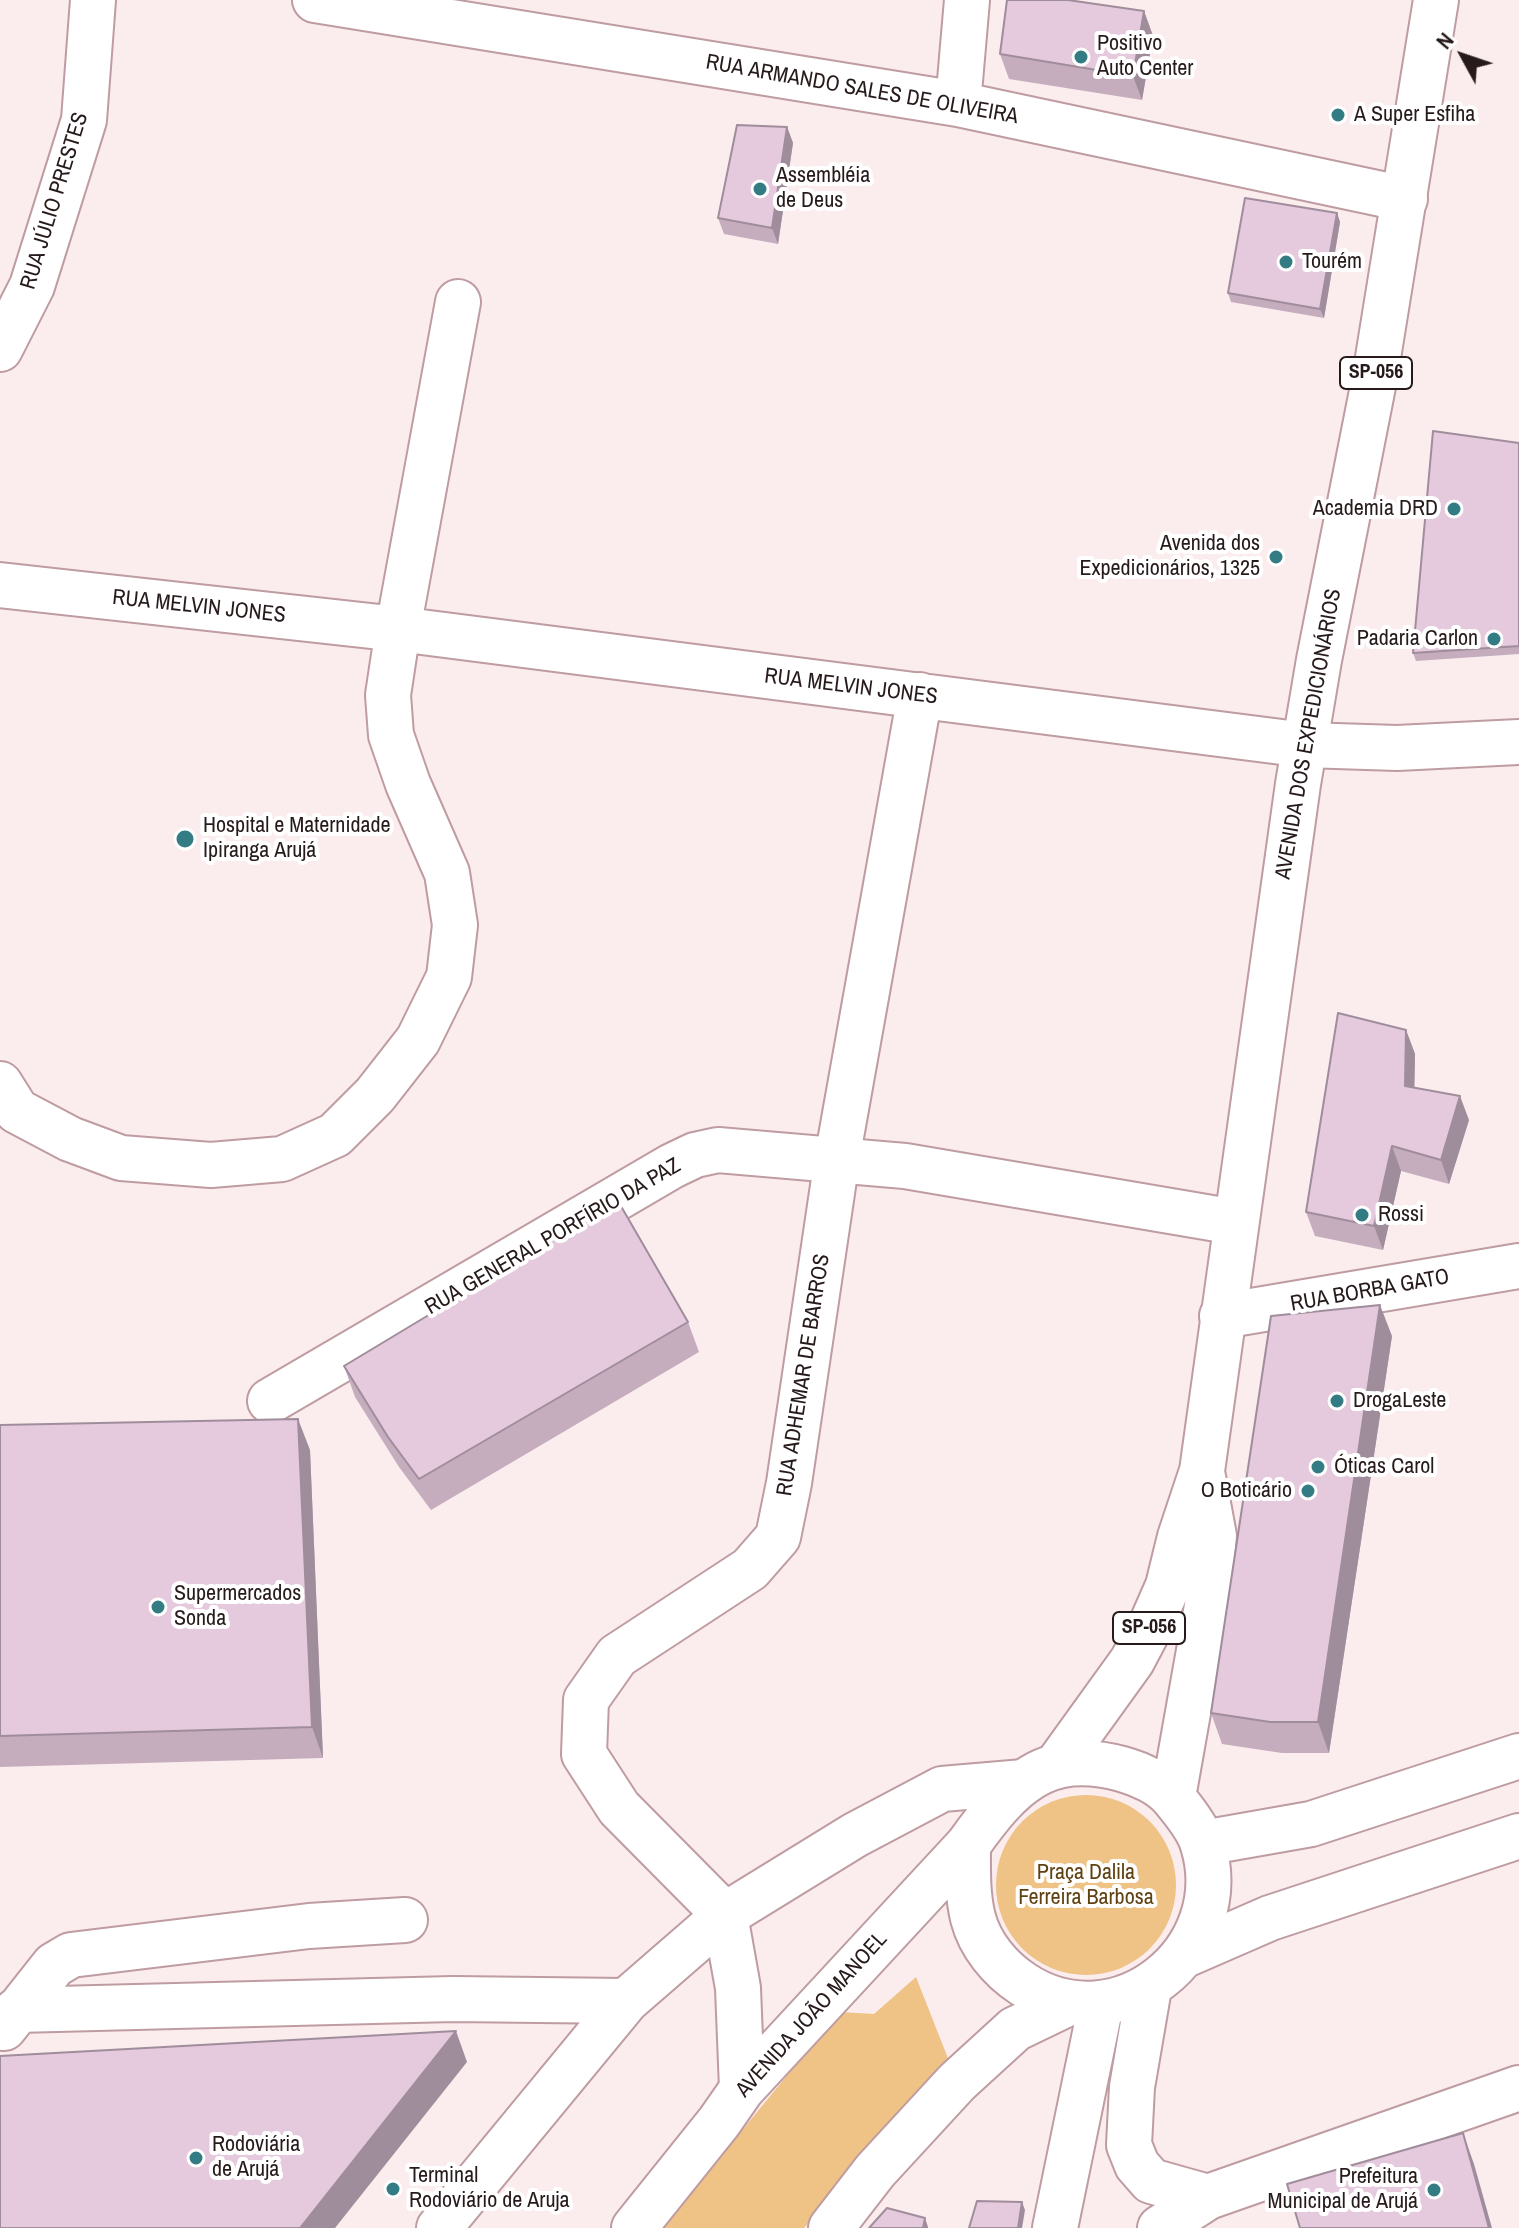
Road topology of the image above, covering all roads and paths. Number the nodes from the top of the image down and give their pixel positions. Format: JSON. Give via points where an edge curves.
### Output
{"nodes":[{"id":1,"x":93,"y":0,"type":"edge"},
{"id":2,"x":315,"y":0,"type":"edge"},
{"id":3,"x":967,"y":0,"type":"edge"},
{"id":4,"x":1436,"y":0,"type":"edge"},
{"id":5,"x":958,"y":104,"type":"junction"},
{"id":6,"x":1405,"y":199,"type":"junction"},
{"id":7,"x":458,"y":302,"type":"dead end"},
{"id":8,"x":0,"y":349,"type":"edge"},
{"id":9,"x":0,"y":585,"type":"edge"},
{"id":10,"x":398,"y":629,"type":"junction"},
{"id":11,"x":920,"y":695,"type":"junction"},
{"id":12,"x":1519,"y":742,"type":"edge"},
{"id":13,"x":1305,"y":745,"type":"junction"},
{"id":14,"x":0,"y":1084,"type":"edge"},
{"id":15,"x":837,"y":1159,"type":"junction"},
{"id":16,"x":1235,"y":1222,"type":"junction"},
{"id":17,"x":1519,"y":1266,"type":"edge"},
{"id":18,"x":1222,"y":1316,"type":"junction"},
{"id":19,"x":270,"y":1401,"type":"dead end"},
{"id":20,"x":1202,"y":1471,"type":"junction"},
{"id":21,"x":1519,"y":1756,"type":"edge"},
{"id":22,"x":1040,"y":1773,"type":"junction"},
{"id":23,"x":1173,"y":1797,"type":"junction"},
{"id":24,"x":1519,"y":1836,"type":"edge"},
{"id":25,"x":1203,"y":1843,"type":"junction"},
{"id":26,"x":968,"y":1845,"type":"junction"},
{"id":27,"x":725,"y":1915,"type":"junction"},
{"id":28,"x":405,"y":1920,"type":"dead end"},
{"id":29,"x":1185,"y":1955,"type":"junction"},
{"id":30,"x":1149,"y":1988,"type":"junction"},
{"id":31,"x":626,"y":2001,"type":"junction"},
{"id":32,"x":1085,"y":2003,"type":"junction"},
{"id":33,"x":9,"y":2022,"type":"edge"},
{"id":34,"x":1519,"y":2088,"type":"edge"},
{"id":35,"x":742,"y":2089,"type":"junction"},
{"id":36,"x":1208,"y":2197,"type":"junction"},
{"id":37,"x":439,"y":2228,"type":"edge"},
{"id":38,"x":634,"y":2228,"type":"edge"},
{"id":39,"x":831,"y":2228,"type":"edge"},
{"id":40,"x":1055,"y":2228,"type":"edge"},
{"id":41,"x":1160,"y":2228,"type":"edge"}],
"edges":[{"from":1,"to":8,"type":"street","name":"RUA JÚLIO PRESTES","via":[[84,120],[32,286]]},
{"from":2,"to":5,"type":"street","name":"RUA ARMANDO SALES DE OLIVEIRA"},
{"from":3,"to":5,"type":"street"},
{"from":4,"to":6,"type":"street","name":"AVENIDA DOS EXPEDICIONÁRIOS","number":"SP-056"},
{"from":5,"to":6,"type":"street","name":"RUA ARMANDO SALES DE OLIVEIRA"},
{"from":6,"to":13,"type":"street","name":"AVENIDA DOS EXPEDICIONÁRIOS","number":"SP-056"},
{"from":7,"to":10,"type":"street"},
{"from":9,"to":10,"type":"street","name":"RUA MELVIN JONES"},
{"from":10,"to":11,"type":"street","name":"RUA MELVIN JONES"},
{"from":10,"to":14,"type":"street","via":[[388,695],[391,735],[447,873],[455,925],[449,977],[418,1040],[375,1095],[335,1135],[282,1159],[211,1165],[121,1158],[70,1139],[17,1111]]},
{"from":11,"to":13,"type":"street","name":"RUA MELVIN JONES"},
{"from":11,"to":15,"type":"street","name":"RUA ADHEMAR DE BARROS"},
{"from":12,"to":13,"type":"street","name":"RUA MELVIN JONES","via":[[1397,748]]},
{"from":13,"to":16,"type":"street","name":"AVENIDA DOS EXPEDICIONÁRIOS","number":"SP-056"},
{"from":15,"to":16,"type":"street","name":"RUA GENERAL PORFÍRIO DA PAZ"},
{"from":15,"to":19,"type":"street","name":"RUA GENERAL PORFÍRIO DA PAZ","via":[[718,1150],[695,1155]]},
{"from":15,"to":27,"type":"street","name":"RUA ADHEMAR DE BARROS","via":[[778,1537],[750,1569],[617,1656],[586,1700],[584,1754],[619,1808]]},
{"from":16,"to":18,"type":"street","name":"AVENIDA DOS EXPEDICIONÁRIOS","number":"SP-056"},
{"from":17,"to":18,"type":"street","name":"RUA BORBA GATO"},
{"from":18,"to":20,"type":"street","name":"AVENIDA DOS EXPEDICIONÁRIOS","number":"SP-056"},
{"from":20,"to":22,"type":"street","name":"AVENIDA DOS EXPEDICIONÁRIOS","number":"SP-056","via":[[1168,1586],[1132,1661]]},
{"from":20,"to":23,"type":"street","name":"AVENIDA DOS EXPEDICIONÁRIOS","number":"SP-056","via":[[1214,1536],[1208,1600]]},
{"from":21,"to":25,"type":"street","via":[[1311,1824]]},
{"from":22,"to":23,"type":"street","via":[[1101,1763],[1140,1774]]},
{"from":22,"to":26,"type":"street","number":"SP-056","via":[[991,1813]]},
{"from":22,"to":27,"type":"street","via":[[942,1789]]},
{"from":23,"to":25,"type":"street"},
{"from":24,"to":29,"type":"street","via":[[1270,1918]]},
{"from":25,"to":29,"type":"street","via":[[1209,1881],[1203,1920]]},
{"from":26,"to":32,"type":"street","via":[[973,1919],[987,1949],[1009,1975],[1037,1993]]},
{"from":26,"to":35,"type":"street","name":"AVENIDA JOÃO MANOEL"},
{"from":27,"to":31,"type":"street"},
{"from":27,"to":35,"type":"street","via":[[738,1988]]},
{"from":28,"to":33,"type":"street","via":[[309,1926],[71,1955],[54,1965]]},
{"from":29,"to":30,"type":"street"},
{"from":30,"to":32,"type":"street","via":[[1126,1998]]},
{"from":30,"to":36,"type":"street","via":[[1132,2087],[1129,2145],[1151,2181]]},
{"from":31,"to":33,"type":"street","via":[[453,1999]]},
{"from":31,"to":37,"type":"street"},
{"from":32,"to":39,"type":"street","via":[[1015,2029],[957,2082]]},
{"from":32,"to":40,"type":"street"},
{"from":34,"to":36,"type":"street"},
{"from":35,"to":38,"type":"street","name":"AVENIDA JOÃO MANOEL"},
{"from":36,"to":41,"type":"street"}]}
